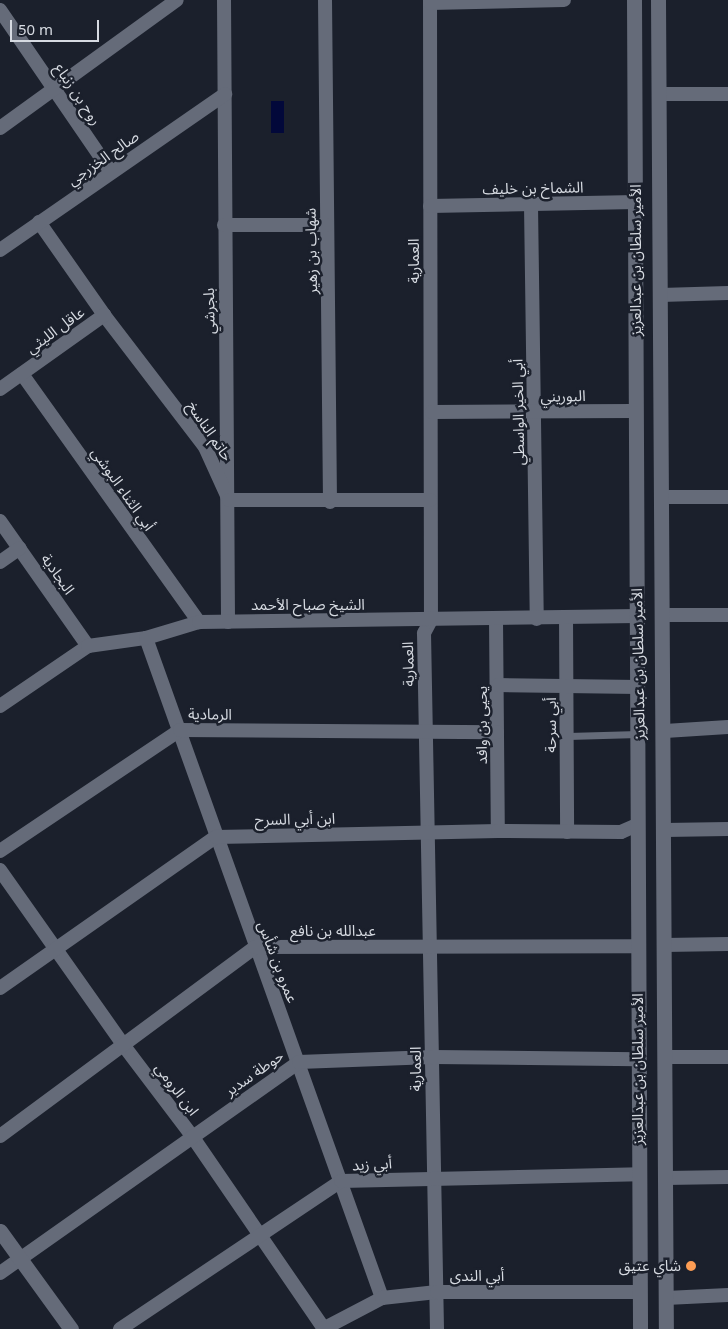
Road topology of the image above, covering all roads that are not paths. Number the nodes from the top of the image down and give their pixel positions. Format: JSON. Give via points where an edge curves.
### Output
{"nodes":[{"id":1,"x":7,"y":0,"type":"edge"},
{"id":2,"x":177,"y":0,"type":"edge"},
{"id":3,"x":224,"y":0,"type":"edge"},
{"id":4,"x":325,"y":0,"type":"edge"},
{"id":5,"x":564,"y":0,"type":"edge"},
{"id":6,"x":634,"y":0,"type":"edge"},
{"id":7,"x":658,"y":0,"type":"edge"},
{"id":8,"x":430,"y":1,"type":"edge"},
{"id":9,"x":0,"y":5,"type":"edge"},
{"id":10,"x":0,"y":10,"type":"edge"},
{"id":11,"x":55,"y":89,"type":"junction"},
{"id":12,"x":224,"y":94,"type":"junction"},
{"id":13,"x":659,"y":94,"type":"junction"},
{"id":14,"x":728,"y":94,"type":"edge"},
{"id":15,"x":0,"y":128,"type":"edge"},
{"id":16,"x":111,"y":172,"type":"junction"},
{"id":17,"x":636,"y":202,"type":"junction"},
{"id":18,"x":531,"y":205,"type":"junction"},
{"id":19,"x":430,"y":206,"type":"junction"},
{"id":20,"x":39,"y":222,"type":"junction"},
{"id":21,"x":224,"y":225,"type":"junction"},
{"id":22,"x":327,"y":225,"type":"junction"},
{"id":23,"x":0,"y":250,"type":"edge"},
{"id":24,"x":728,"y":293,"type":"edge"},
{"id":25,"x":661,"y":295,"type":"junction"},
{"id":26,"x":104,"y":315,"type":"junction"},
{"id":27,"x":22,"y":374,"type":"junction"},
{"id":28,"x":0,"y":389,"type":"edge"},
{"id":29,"x":432,"y":412,"type":"junction"},
{"id":30,"x":534,"y":412,"type":"junction"},
{"id":31,"x":635,"y":412,"type":"junction"},
{"id":32,"x":664,"y":497,"type":"junction"},
{"id":33,"x":728,"y":497,"type":"edge"},
{"id":34,"x":229,"y":500,"type":"junction"},
{"id":35,"x":430,"y":500,"type":"junction"},
{"id":36,"x":330,"y":502,"type":"junction"},
{"id":37,"x":0,"y":521,"type":"edge"},
{"id":38,"x":20,"y":548,"type":"junction"},
{"id":39,"x":0,"y":562,"type":"edge"},
{"id":40,"x":663,"y":615,"type":"junction"},
{"id":41,"x":728,"y":615,"type":"edge"},
{"id":42,"x":637,"y":616,"type":"junction"},
{"id":43,"x":566,"y":618,"type":"junction"},
{"id":44,"x":537,"y":619,"type":"junction"},
{"id":45,"x":431,"y":620,"type":"junction"},
{"id":46,"x":496,"y":620,"type":"junction"},
{"id":47,"x":198,"y":622,"type":"junction"},
{"id":48,"x":228,"y":622,"type":"junction"},
{"id":49,"x":146,"y":638,"type":"junction"},
{"id":50,"x":88,"y":646,"type":"junction"},
{"id":51,"x":498,"y":685,"type":"junction"},
{"id":52,"x":568,"y":685,"type":"junction"},
{"id":53,"x":638,"y":687,"type":"junction"},
{"id":54,"x":0,"y":706,"type":"edge"},
{"id":55,"x":728,"y":727,"type":"edge"},
{"id":56,"x":180,"y":730,"type":"junction"},
{"id":57,"x":497,"y":732,"type":"junction"},
{"id":58,"x":665,"y":732,"type":"junction"},
{"id":59,"x":425,"y":733,"type":"junction"},
{"id":60,"x":639,"y":734,"type":"junction"},
{"id":61,"x":568,"y":736,"type":"junction"},
{"id":62,"x":638,"y":825,"type":"junction"},
{"id":63,"x":728,"y":829,"type":"edge"},
{"id":64,"x":665,"y":830,"type":"junction"},
{"id":65,"x":498,"y":831,"type":"junction"},
{"id":66,"x":567,"y":832,"type":"junction"},
{"id":67,"x":428,"y":833,"type":"junction"},
{"id":68,"x":216,"y":837,"type":"junction"},
{"id":69,"x":0,"y":851,"type":"edge"},
{"id":70,"x":0,"y":870,"type":"edge"},
{"id":71,"x":728,"y":944,"type":"edge"},
{"id":72,"x":664,"y":945,"type":"junction"},
{"id":73,"x":638,"y":946,"type":"junction"},
{"id":74,"x":255,"y":947,"type":"junction"},
{"id":75,"x":431,"y":948,"type":"junction"},
{"id":76,"x":56,"y":949,"type":"junction"},
{"id":77,"x":0,"y":988,"type":"edge"},
{"id":78,"x":124,"y":1046,"type":"junction"},
{"id":79,"x":433,"y":1057,"type":"junction"},
{"id":80,"x":666,"y":1057,"type":"junction"},
{"id":81,"x":728,"y":1058,"type":"edge"},
{"id":82,"x":638,"y":1059,"type":"junction"},
{"id":83,"x":299,"y":1062,"type":"junction"},
{"id":84,"x":0,"y":1136,"type":"edge"},
{"id":85,"x":192,"y":1136,"type":"junction"},
{"id":86,"x":639,"y":1174,"type":"junction"},
{"id":87,"x":432,"y":1177,"type":"junction"},
{"id":88,"x":728,"y":1177,"type":"edge"},
{"id":89,"x":666,"y":1178,"type":"junction"},
{"id":90,"x":341,"y":1181,"type":"junction"},
{"id":91,"x":0,"y":1231,"type":"edge"},
{"id":92,"x":258,"y":1235,"type":"junction"},
{"id":93,"x":21,"y":1259,"type":"junction"},
{"id":94,"x":0,"y":1273,"type":"edge"},
{"id":95,"x":437,"y":1292,"type":"junction"},
{"id":96,"x":639,"y":1292,"type":"junction"},
{"id":97,"x":728,"y":1295,"type":"edge"},
{"id":98,"x":382,"y":1298,"type":"junction"},
{"id":99,"x":666,"y":1298,"type":"junction"},
{"id":100,"x":71,"y":1329,"type":"edge"},
{"id":101,"x":120,"y":1329,"type":"edge"},
{"id":102,"x":324,"y":1329,"type":"edge"},
{"id":103,"x":438,"y":1329,"type":"edge"},
{"id":104,"x":640,"y":1329,"type":"edge"},
{"id":105,"x":666,"y":1329,"type":"edge"}],
"edges":[{"from":1,"to":9,"type":"street"},
{"from":2,"to":11,"type":"street"},
{"from":3,"to":12,"type":"street","name":"بلجرشي"},
{"from":4,"to":22,"type":"street","name":"شهاب بن زهير"},
{"from":5,"to":8,"type":"street"},
{"from":6,"to":17,"type":"street","name":"الأمير سلطان بن عبدالعزيز"},
{"from":7,"to":13,"type":"street","name":"الأمير سلطان بن عبدالعزيز"},
{"from":8,"to":19,"type":"street","name":"العمارية"},
{"from":10,"to":11,"type":"street","name":"روح بن زنباع"},
{"from":11,"to":15,"type":"street"},
{"from":11,"to":16,"type":"street","name":"روح بن زنباع"},
{"from":12,"to":16,"type":"street","name":"صالح الخزرجي"},
{"from":12,"to":21,"type":"street","name":"بلجرشي"},
{"from":13,"to":14,"type":"street"},
{"from":13,"to":25,"type":"street","name":"الأمير سلطان بن عبدالعزيز"},
{"from":16,"to":20,"type":"street","name":"صالح الخزرجي"},
{"from":17,"to":18,"type":"street","name":"الشماخ بن خليف"},
{"from":17,"to":31,"type":"street","name":"الأمير سلطان بن عبدالعزيز"},
{"from":18,"to":19,"type":"street","name":"الشماخ بن خليف"},
{"from":18,"to":30,"type":"street","name":"أبي الخير الواسطي"},
{"from":19,"to":29,"type":"street","name":"العمارية"},
{"from":20,"to":23,"type":"street","name":"صالح الخزرجي"},
{"from":20,"to":26,"type":"street","name":"حاتم الناسخ"},
{"from":21,"to":22,"type":"street"},
{"from":21,"to":34,"type":"street","name":"بلجرشي"},
{"from":22,"to":36,"type":"street","name":"شهاب بن زهير"},
{"from":24,"to":25,"type":"street"},
{"from":25,"to":32,"type":"street","name":"الأمير سلطان بن عبدالعزيز"},
{"from":26,"to":27,"type":"street","name":"عاقل الليثي"},
{"from":26,"to":34,"type":"street","name":"حاتم الناسخ","via":[[205,447]]},
{"from":27,"to":28,"type":"street","name":"عاقل الليثي"},
{"from":27,"to":47,"type":"street","name":"أبي الثناء البوشي"},
{"from":29,"to":30,"type":"street","name":"البوريني"},
{"from":29,"to":35,"type":"street","name":"العمارية"},
{"from":30,"to":31,"type":"street","name":"البوريني"},
{"from":30,"to":44,"type":"street","name":"أبي الخير الواسطي"},
{"from":31,"to":42,"type":"street","name":"الأمير سلطان بن عبدالعزيز"},
{"from":32,"to":33,"type":"street"},
{"from":32,"to":40,"type":"street","name":"الأمير سلطان بن عبدالعزيز"},
{"from":34,"to":36,"type":"street"},
{"from":34,"to":48,"type":"street","name":"بلجرشي"},
{"from":35,"to":36,"type":"street"},
{"from":35,"to":45,"type":"street","name":"العمارية"},
{"from":37,"to":38,"type":"street","name":"البجادية"},
{"from":38,"to":39,"type":"street"},
{"from":38,"to":50,"type":"street","name":"البجادية"},
{"from":40,"to":41,"type":"street"},
{"from":40,"to":58,"type":"street","name":"الأمير سلطان بن عبدالعزيز"},
{"from":42,"to":43,"type":"street","name":"الشيخ صباح الأحمد"},
{"from":42,"to":53,"type":"street","name":"الأمير سلطان بن عبدالعزيز"},
{"from":43,"to":44,"type":"street","name":"الشيخ صباح الأحمد"},
{"from":43,"to":52,"type":"street","name":"أبي سرحة"},
{"from":44,"to":46,"type":"street","name":"الشيخ صباح الأحمد"},
{"from":45,"to":46,"type":"street","name":"الشيخ صباح الأحمد"},
{"from":45,"to":48,"type":"street","name":"الشيخ صباح الأحمد"},
{"from":45,"to":59,"type":"street","name":"العمارية","via":[[424,633]]},
{"from":46,"to":51,"type":"street","name":"يحيى بن وافد"},
{"from":47,"to":48,"type":"street","name":"الشيخ صباح الأحمد"},
{"from":47,"to":49,"type":"street","name":"الشيخ صباح الأحمد"},
{"from":49,"to":50,"type":"street","name":"الشيخ صباح الأحمد"},
{"from":49,"to":56,"type":"street","name":"عمرو بن شأس"},
{"from":50,"to":54,"type":"street","name":"الشيخ صباح الأحمد"},
{"from":51,"to":52,"type":"street"},
{"from":51,"to":57,"type":"street","name":"يحيى بن وافد"},
{"from":52,"to":53,"type":"street"},
{"from":52,"to":61,"type":"street","name":"أبي سرحة"},
{"from":53,"to":60,"type":"street","name":"الأمير سلطان بن عبدالعزيز"},
{"from":55,"to":58,"type":"street"},
{"from":56,"to":59,"type":"street","name":"الرمادية"},
{"from":56,"to":68,"type":"street","name":"عمرو بن شأس"},
{"from":56,"to":69,"type":"street","name":"الرمادية"},
{"from":57,"to":59,"type":"street","name":"الرمادية"},
{"from":57,"to":65,"type":"street","name":"يحيى بن وافد"},
{"from":58,"to":64,"type":"street","name":"الأمير سلطان بن عبدالعزيز"},
{"from":59,"to":67,"type":"street","name":"العمارية"},
{"from":60,"to":61,"type":"lane"},
{"from":60,"to":62,"type":"street","name":"الأمير سلطان بن عبدالعزيز"},
{"from":61,"to":66,"type":"street","name":"أبي سرحة"},
{"from":62,"to":66,"type":"street","name":"ابن أبي السرح","via":[[620,832]]},
{"from":62,"to":73,"type":"street","name":"الأمير سلطان بن عبدالعزيز"},
{"from":63,"to":64,"type":"street"},
{"from":64,"to":72,"type":"street","name":"الأمير سلطان بن عبدالعزيز"},
{"from":65,"to":66,"type":"street","name":"ابن أبي السرح"},
{"from":65,"to":67,"type":"street","name":"ابن أبي السرح"},
{"from":67,"to":68,"type":"street","name":"ابن أبي السرح"},
{"from":67,"to":75,"type":"street","name":"العمارية"},
{"from":68,"to":74,"type":"street","name":"عمرو بن شأس"},
{"from":68,"to":76,"type":"street"},
{"from":70,"to":76,"type":"street","name":"ابن الرومي"},
{"from":71,"to":72,"type":"street"},
{"from":72,"to":80,"type":"street","name":"الأمير سلطان بن عبدالعزيز"},
{"from":73,"to":75,"type":"street","name":"عبدالله بن نافع"},
{"from":73,"to":82,"type":"street","name":"الأمير سلطان بن عبدالعزيز"},
{"from":74,"to":75,"type":"street","name":"عبدالله بن نافع"},
{"from":74,"to":78,"type":"street"},
{"from":74,"to":83,"type":"street","name":"عمرو بن شأس"},
{"from":75,"to":79,"type":"street","name":"العمارية"},
{"from":76,"to":77,"type":"street"},
{"from":76,"to":78,"type":"street","name":"ابن الرومي"},
{"from":78,"to":84,"type":"street"},
{"from":78,"to":85,"type":"street","name":"ابن الرومي"},
{"from":79,"to":82,"type":"street","name":"حوطة سدير"},
{"from":79,"to":83,"type":"street","name":"حوطة سدير"},
{"from":79,"to":87,"type":"street","name":"العمارية"},
{"from":80,"to":81,"type":"street"},
{"from":80,"to":89,"type":"street","name":"الأمير سلطان بن عبدالعزيز"},
{"from":82,"to":86,"type":"street","name":"الأمير سلطان بن عبدالعزيز"},
{"from":83,"to":85,"type":"street","name":"حوطة سدير"},
{"from":83,"to":90,"type":"street","name":"عمرو بن شأس"},
{"from":85,"to":92,"type":"street","name":"ابن الرومي"},
{"from":85,"to":93,"type":"street","name":"حوطة سدير"},
{"from":86,"to":87,"type":"street","name":"أبي زيد"},
{"from":86,"to":96,"type":"street","name":"الأمير سلطان بن عبدالعزيز"},
{"from":87,"to":90,"type":"street","name":"أبي زيد"},
{"from":87,"to":95,"type":"street","name":"العمارية"},
{"from":88,"to":89,"type":"street"},
{"from":89,"to":99,"type":"street","name":"الأمير سلطان بن عبدالعزيز"},
{"from":90,"to":92,"type":"street","name":"أبي زيد"},
{"from":90,"to":98,"type":"street","name":"عمرو بن شأس"},
{"from":91,"to":93,"type":"street"},
{"from":92,"to":101,"type":"street","name":"أبي زيد"},
{"from":92,"to":102,"type":"street","name":"ابن الرومي"},
{"from":93,"to":94,"type":"street","name":"حوطة سدير"},
{"from":93,"to":100,"type":"street"},
{"from":95,"to":96,"type":"street","name":"أبي الندى"},
{"from":95,"to":98,"type":"street","name":"أبي الندى"},
{"from":95,"to":103,"type":"street","name":"العمارية"},
{"from":96,"to":104,"type":"street","name":"الأمير سلطان بن عبدالعزيز"},
{"from":97,"to":99,"type":"street"},
{"from":98,"to":102,"type":"street","name":"أبي الندى"},
{"from":99,"to":105,"type":"street","name":"الأمير سلطان بن عبدالعزيز"}]}
